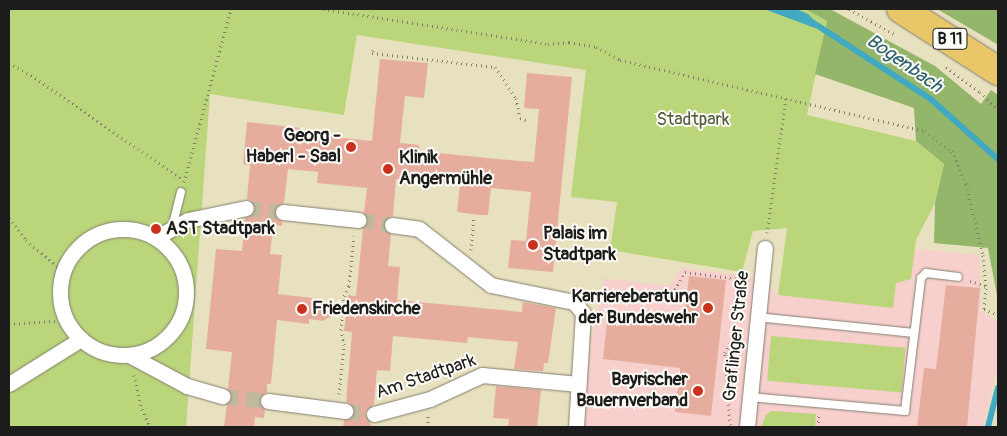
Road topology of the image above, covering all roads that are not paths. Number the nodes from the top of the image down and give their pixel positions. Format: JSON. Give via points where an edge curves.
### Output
{"nodes":[{"id":1,"x":901,"y":9,"type":"edge"},
{"id":2,"x":998,"y":71,"type":"edge"},
{"id":3,"x":181,"y":192,"type":"road end"},
{"id":4,"x":246,"y":208,"type":"tunnel mouth"},
{"id":5,"x":283,"y":212,"type":"tunnel mouth"},
{"id":6,"x":358,"y":220,"type":"tunnel mouth"},
{"id":7,"x":392,"y":224,"type":"tunnel mouth"},
{"id":8,"x":172,"y":228,"type":"junction"},
{"id":9,"x":157,"y":237,"type":"junction"},
{"id":10,"x":764,"y":248,"type":"road end"},
{"id":11,"x":958,"y":277,"type":"road end"},
{"id":12,"x":756,"y":317,"type":"junction"},
{"id":13,"x":914,"y":333,"type":"junction"},
{"id":14,"x":81,"y":339,"type":"junction"},
{"id":15,"x":130,"y":355,"type":"junction"},
{"id":16,"x":9,"y":384,"type":"edge"},
{"id":17,"x":579,"y":384,"type":"junction"},
{"id":18,"x":223,"y":396,"type":"tunnel mouth"},
{"id":19,"x":749,"y":397,"type":"junction"},
{"id":20,"x":268,"y":401,"type":"tunnel mouth"},
{"id":21,"x":341,"y":411,"type":"tunnel mouth"},
{"id":22,"x":374,"y":414,"type":"tunnel mouth"},
{"id":23,"x":576,"y":427,"type":"edge"},
{"id":24,"x":747,"y":427,"type":"edge"}],
"edges":[{"from":1,"to":2,"type":"highway","number":"B 11"},
{"from":3,"to":8,"type":"lane"},
{"from":4,"to":8,"type":"street","via":[[188,220]]},
{"from":5,"to":6,"type":"street"},
{"from":7,"to":17,"type":"street","via":[[419,229],[491,285],[574,302],[583,313]]},
{"from":8,"to":9,"type":"street"},
{"from":9,"to":14,"type":"street","via":[[136,229],[113,229],[92,236],[74,251],[63,271],[60,288],[66,320]]},
{"from":9,"to":15,"type":"street","via":[[174,252],[184,272],[187,294],[184,309],[170,336],[151,349]]},
{"from":10,"to":12,"type":"street","name":"Graflinger Straße"},
{"from":11,"to":13,"type":"lane","via":[[926,273],[922,278]]},
{"from":12,"to":13,"type":"lane"},
{"from":12,"to":19,"type":"street","name":"Graflinger Straße"},
{"from":13,"to":19,"type":"lane","via":[[906,411]]},
{"from":14,"to":15,"type":"street","via":[[96,349]]},
{"from":14,"to":16,"type":"street"},
{"from":15,"to":18,"type":"street","via":[[187,386]]},
{"from":17,"to":22,"type":"street","name":"Am Stadtpark","via":[[482,375],[430,399]]},
{"from":17,"to":23,"type":"street"},
{"from":19,"to":24,"type":"street","name":"Graflinger Straße"},
{"from":20,"to":21,"type":"street"}]}
